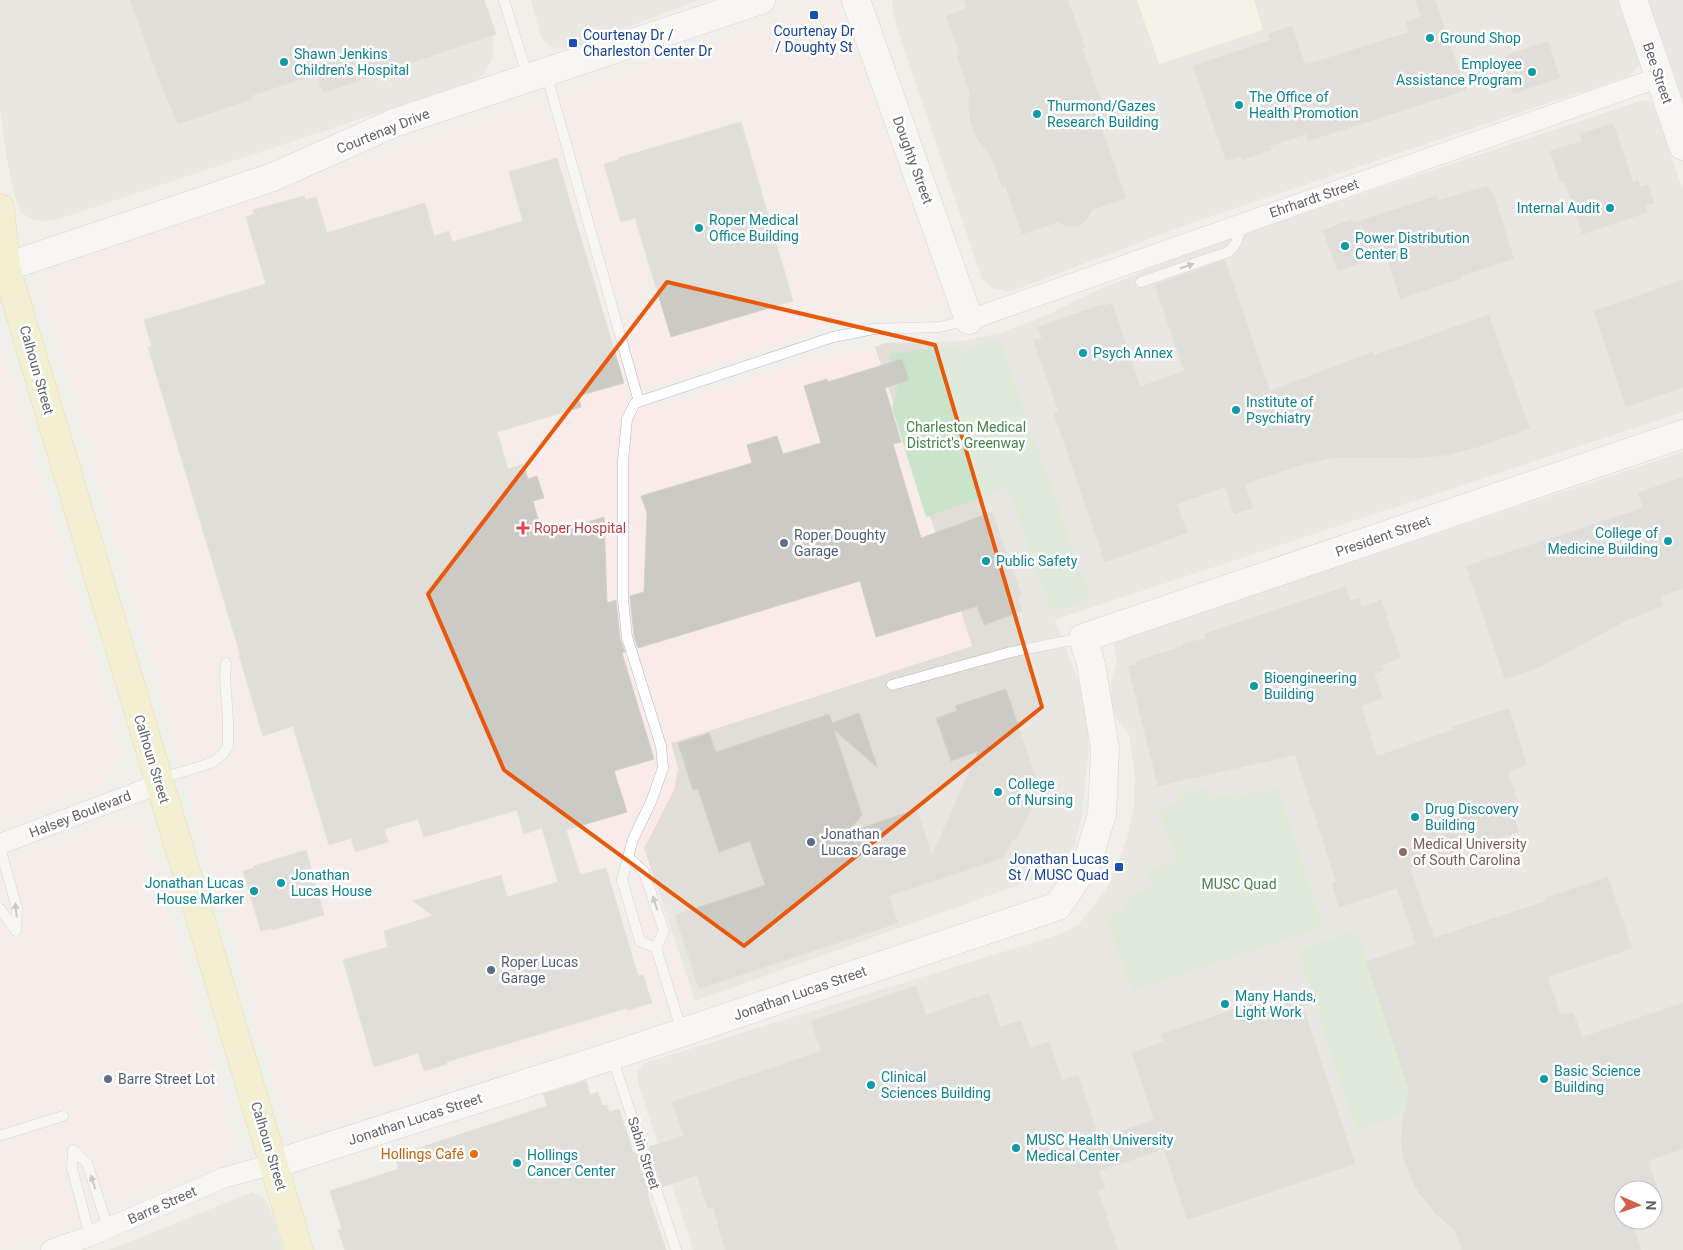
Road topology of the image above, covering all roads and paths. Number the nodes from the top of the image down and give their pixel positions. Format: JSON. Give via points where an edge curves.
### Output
{"nodes":[{"id":1,"x":504,"y":0,"type":"edge"},
{"id":2,"x":761,"y":0,"type":"edge"},
{"id":3,"x":856,"y":0,"type":"edge"},
{"id":4,"x":1634,"y":0,"type":"edge"},
{"id":5,"x":537,"y":76,"type":"junction"},
{"id":6,"x":1660,"y":77,"type":"junction"},
{"id":7,"x":1683,"y":146,"type":"edge"},
{"id":8,"x":0,"y":208,"type":"edge"},
{"id":9,"x":1242,"y":224,"type":"junction"},
{"id":10,"x":2,"y":266,"type":"edge"},
{"id":11,"x":1141,"y":282,"type":"dead end"},
{"id":12,"x":969,"y":320,"type":"junction"},
{"id":13,"x":640,"y":402,"type":"junction"},
{"id":14,"x":1683,"y":434,"type":"edge"},
{"id":15,"x":1083,"y":638,"type":"junction"},
{"id":16,"x":226,"y":663,"type":"dead end"},
{"id":17,"x":892,"y":685,"type":"dead end"},
{"id":18,"x":158,"y":782,"type":"junction"},
{"id":19,"x":0,"y":846,"type":"edge"},
{"id":20,"x":628,"y":857,"type":"junction"},
{"id":21,"x":0,"y":909,"type":"edge"},
{"id":22,"x":656,"y":948,"type":"junction"},
{"id":23,"x":682,"y":1033,"type":"junction"},
{"id":24,"x":612,"y":1056,"type":"junction"},
{"id":25,"x":63,"y":1116,"type":"dead end"},
{"id":26,"x":2,"y":1135,"type":"dead end"},
{"id":27,"x":274,"y":1164,"type":"junction"},
{"id":28,"x":108,"y":1228,"type":"junction"},
{"id":29,"x":90,"y":1236,"type":"junction"},
{"id":30,"x":51,"y":1250,"type":"edge"},
{"id":31,"x":299,"y":1250,"type":"edge"},
{"id":32,"x":676,"y":1250,"type":"edge"}],
"edges":[{"from":1,"to":5,"type":"lane"},
{"from":2,"to":5,"type":"street","name":"Courtenay Drive"},
{"from":3,"to":12,"type":"street","name":"Doughty Street"},
{"from":4,"to":6,"type":"street","name":"Bee Street"},
{"from":5,"to":10,"type":"street","name":"Courtenay Drive","via":[[394,123],[273,177]]},
{"from":5,"to":13,"type":"lane"},
{"from":6,"to":7,"type":"street","name":"Bee Street"},
{"from":6,"to":9,"type":"street","name":"Ehrhardt Street"},
{"from":8,"to":10,"type":"main road","name":"Calhoun Street"},
{"from":11,"to":9,"type":"lane","one_way":true,"via":[[1228,252],[1236,243]]},
{"from":9,"to":12,"type":"street","name":"Ehrhardt Street"},
{"from":10,"to":18,"type":"main road","name":"Calhoun Street"},
{"from":12,"to":13,"type":"lane","via":[[940,327],[874,329],[833,337]]},
{"from":13,"to":20,"type":"lane","via":[[635,403],[627,419],[623,461],[622,600],[627,637],[661,746],[663,768],[651,802],[632,839]]},
{"from":14,"to":15,"type":"street","name":"President Street"},
{"from":15,"to":17,"type":"lane","via":[[1011,652]]},
{"from":15,"to":23,"type":"street","name":"Jonathan Lucas Street","via":[[1091,664],[1105,749],[1102,814],[1087,863],[1058,906]]},
{"from":16,"to":18,"type":"lane","via":[[228,746],[213,762]]},
{"from":18,"to":19,"type":"street","name":"Halsey Boulevard"},
{"from":18,"to":27,"type":"main road","name":"Calhoun Street"},
{"from":21,"to":19,"type":"lane","one_way":true,"via":[[16,931],[17,908]]},
{"from":22,"to":20,"type":"lane","one_way":true,"via":[[664,931],[644,872]]},
{"from":20,"to":22,"type":"lane","via":[[622,880],[640,940]]},
{"from":22,"to":23,"type":"lane"},
{"from":23,"to":24,"type":"street","name":"Jonathan Lucas Street"},
{"from":24,"to":27,"type":"street","name":"Jonathan Lucas Street"},
{"from":24,"to":32,"type":"lane","name":"Sabin Street"},
{"from":25,"to":26,"type":"lane"},
{"from":27,"to":28,"type":"street","name":"Barre Street","via":[[223,1178]]},
{"from":27,"to":31,"type":"main road","name":"Calhoun Street"},
{"from":28,"to":29,"type":"street","name":"Barre Street"},
{"from":28,"to":29,"type":"lane","one_way":true,"via":[[87,1163],[73,1150],[72,1168]]},
{"from":29,"to":30,"type":"street","name":"Barre Street"}]}
